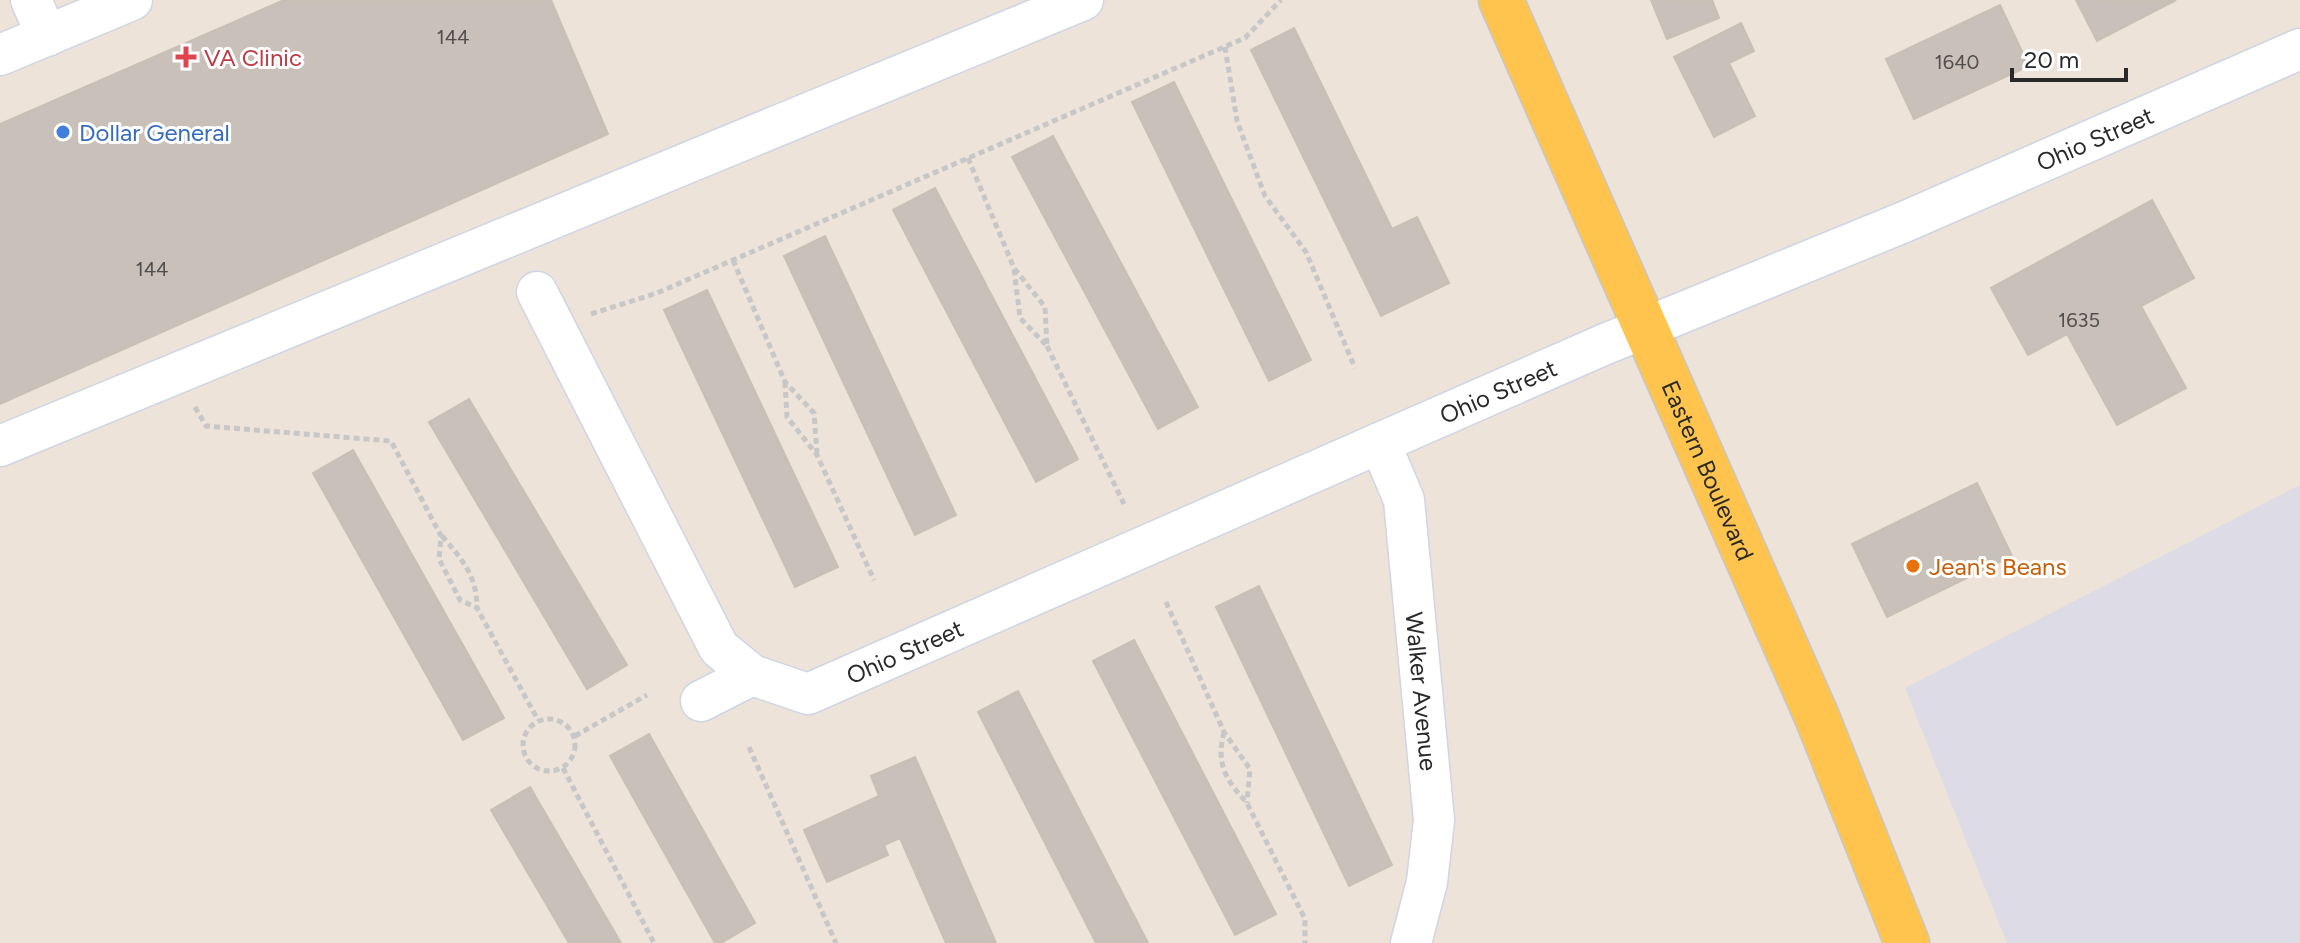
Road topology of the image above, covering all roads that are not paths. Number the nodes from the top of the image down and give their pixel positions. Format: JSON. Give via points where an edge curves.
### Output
{"nodes":[{"id":1,"x":132,"y":0,"type":"edge"},
{"id":2,"x":1083,"y":0,"type":"edge"},
{"id":3,"x":1501,"y":0,"type":"edge"},
{"id":4,"x":39,"y":18,"type":"edge"},
{"id":5,"x":2300,"y":49,"type":"edge"},
{"id":6,"x":0,"y":55,"type":"edge"},
{"id":7,"x":547,"y":309,"type":"road end"},
{"id":8,"x":1644,"y":329,"type":"junction"},
{"id":9,"x":1380,"y":443,"type":"junction"},
{"id":10,"x":0,"y":446,"type":"edge"},
{"id":11,"x":752,"y":675,"type":"junction"},
{"id":12,"x":701,"y":701,"type":"dead end"},
{"id":13,"x":1411,"y":943,"type":"edge"},
{"id":14,"x":1907,"y":943,"type":"edge"}],
"edges":[{"from":1,"to":4,"type":"street"},
{"from":2,"to":10,"type":"street"},
{"from":3,"to":8,"type":"main road","name":"Eastern Boulevard"},
{"from":4,"to":6,"type":"street"},
{"from":5,"to":8,"type":"street","name":"Ohio Street"},
{"from":7,"to":11,"type":"street","via":[[719,648]]},
{"from":8,"to":9,"type":"street","name":"Ohio Street"},
{"from":8,"to":14,"type":"main road","name":"Eastern Boulevard","via":[[1817,717]]},
{"from":9,"to":11,"type":"street","name":"Ohio Street","via":[[808,694]]},
{"from":9,"to":13,"type":"street","name":"Walker Avenue","via":[[1404,500],[1434,820],[1427,882]]},
{"from":11,"to":12,"type":"street"}]}
